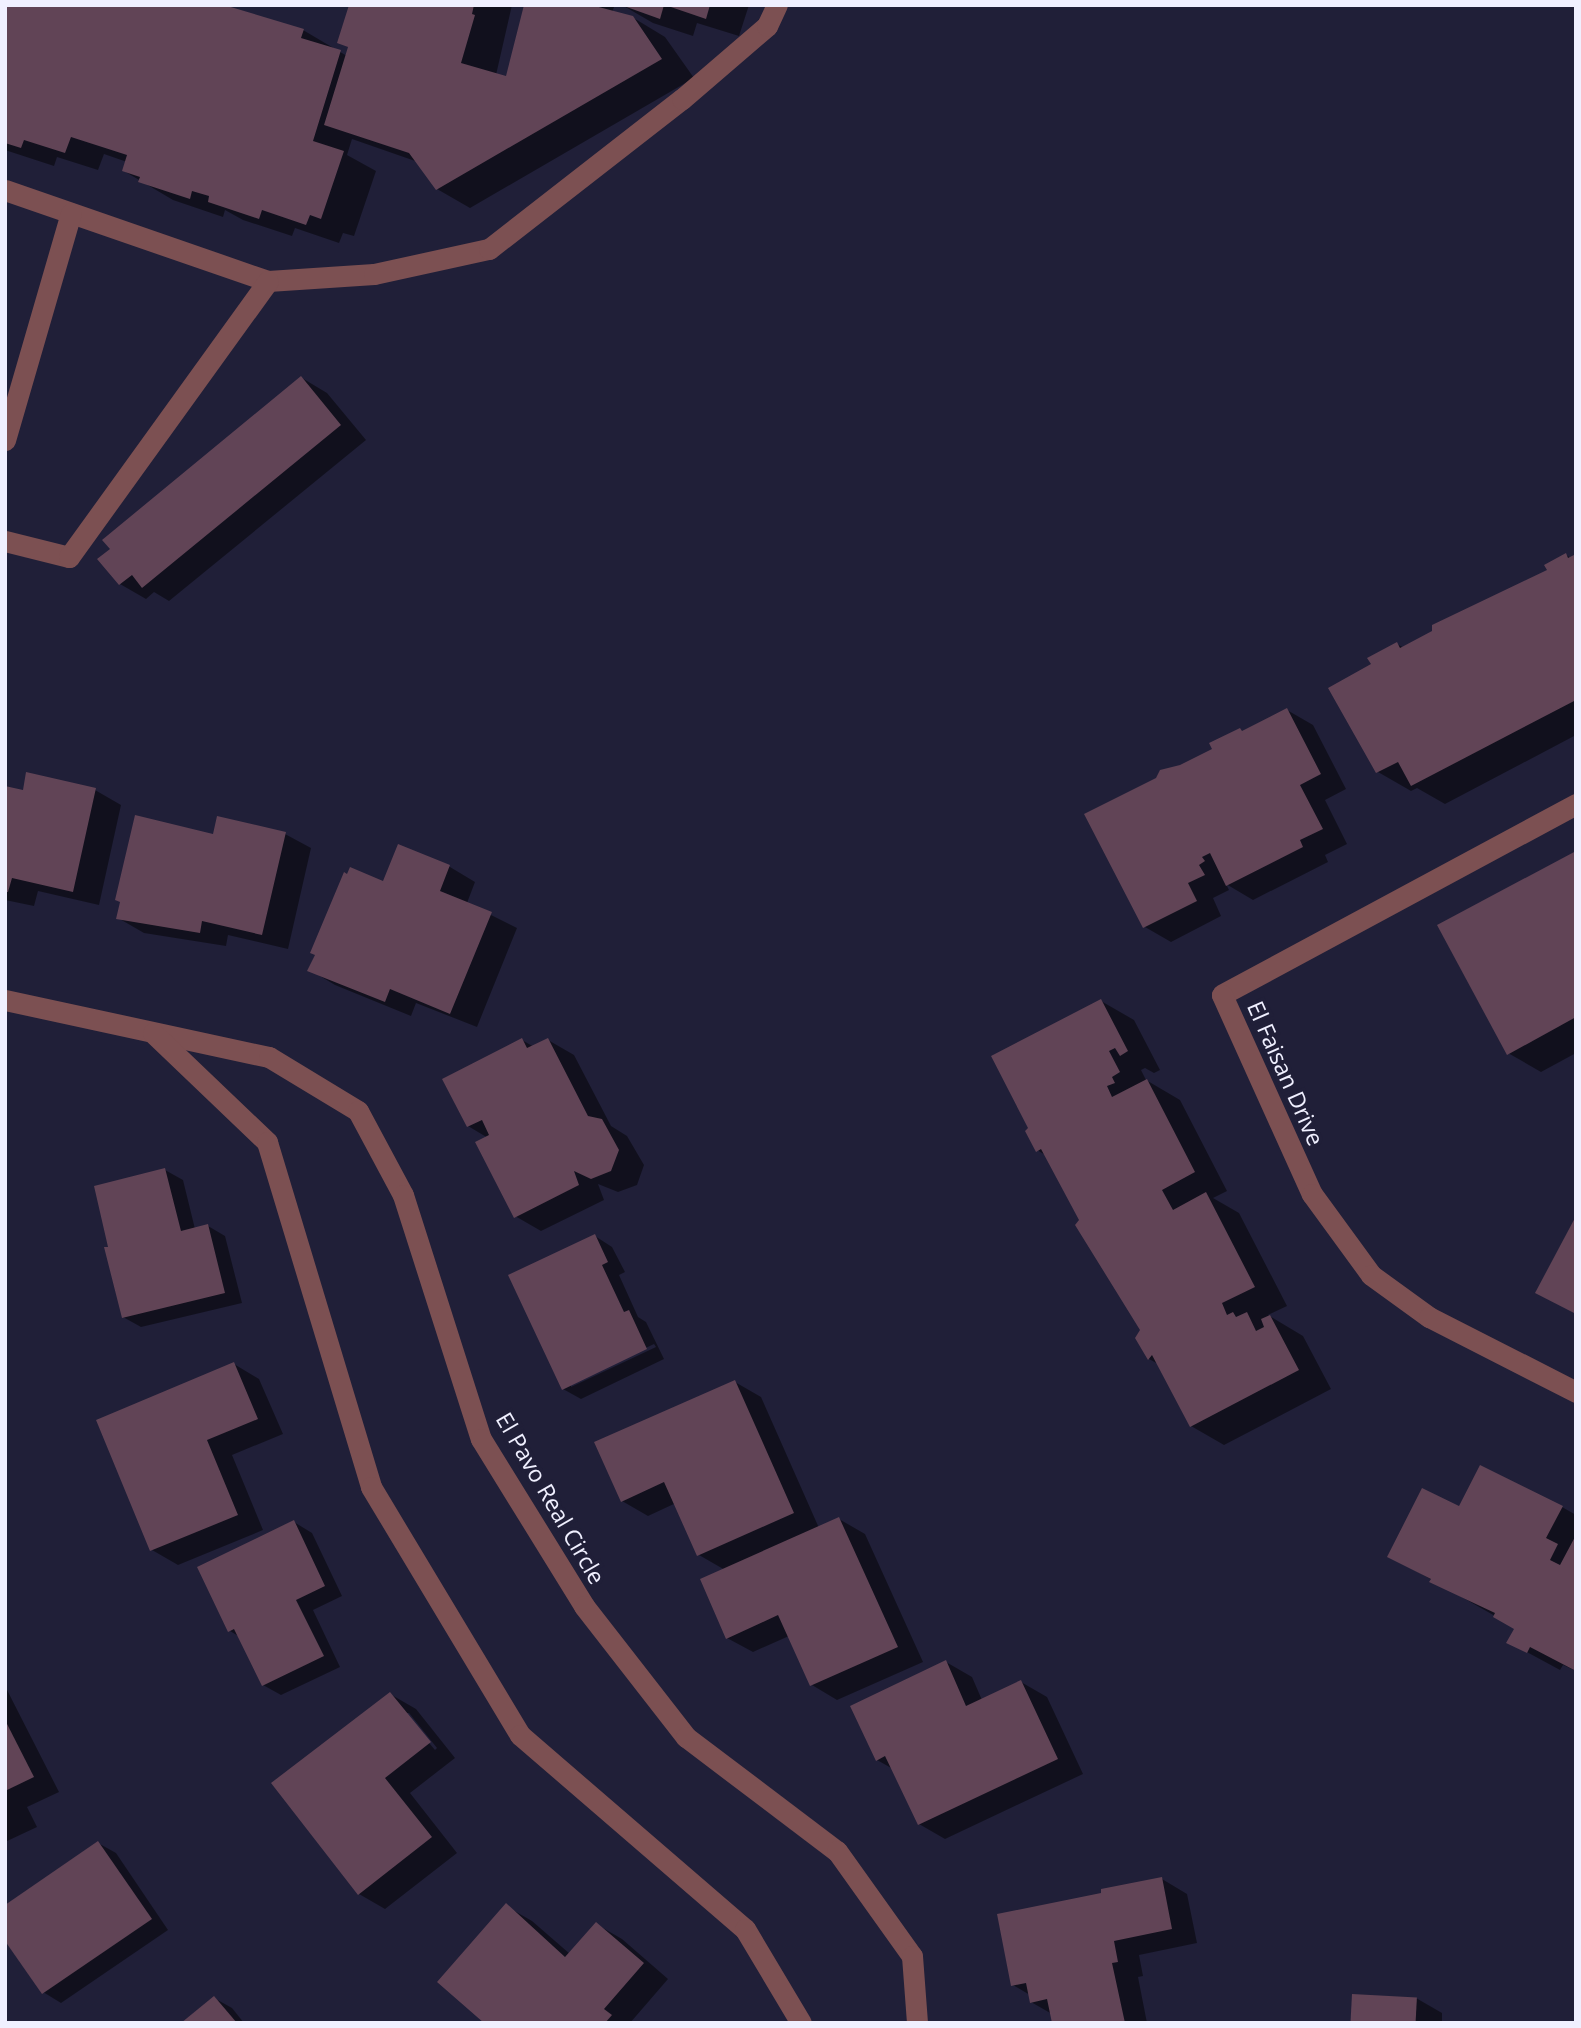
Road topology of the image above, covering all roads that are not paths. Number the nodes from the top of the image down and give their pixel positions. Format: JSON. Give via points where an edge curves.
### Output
{"nodes":[{"id":1,"x":776,"y":5,"type":"edge"},
{"id":2,"x":5,"y":190,"type":"edge"},
{"id":3,"x":71,"y":213,"type":"junction"},
{"id":4,"x":268,"y":281,"type":"junction"},
{"id":5,"x":5,"y":440,"type":"edge"},
{"id":6,"x":5,"y":541,"type":"edge"},
{"id":7,"x":1576,"y":804,"type":"edge"},
{"id":8,"x":5,"y":1000,"type":"edge"},
{"id":9,"x":153,"y":1033,"type":"junction"},
{"id":10,"x":1576,"y":1392,"type":"edge"},
{"id":11,"x":801,"y":2023,"type":"edge"},
{"id":12,"x":916,"y":2023,"type":"edge"}],
"edges":[{"from":1,"to":4,"type":"street","via":[[767,26],[682,99],[489,249],[374,274]]},
{"from":2,"to":3,"type":"street"},
{"from":3,"to":4,"type":"street"},
{"from":3,"to":5,"type":"street"},
{"from":4,"to":6,"type":"street","via":[[68,557]]},
{"from":7,"to":10,"type":"street","name":"El Faisan Drive","via":[[1222,995],[1312,1194],[1371,1275],[1430,1317]]},
{"from":8,"to":9,"type":"street","name":"El Pavo Real Circle"},
{"from":9,"to":11,"type":"street","via":[[267,1142],[371,1487],[520,1735],[745,1930]]},
{"from":9,"to":12,"type":"street","name":"El Pavo Real Circle","via":[[269,1057],[358,1111],[403,1195],[488,1451],[584,1606],[686,1737],[837,1851],[912,1956]]}]}
